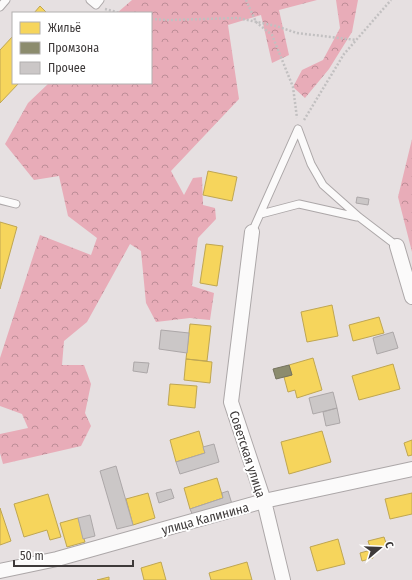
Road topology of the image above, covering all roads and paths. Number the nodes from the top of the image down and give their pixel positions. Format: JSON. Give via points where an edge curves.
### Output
{"nodes":[{"id":1,"x":6,"y":0,"type":"edge"},
{"id":2,"x":90,"y":0,"type":"edge"},
{"id":3,"x":100,"y":0,"type":"edge"},
{"id":4,"x":246,"y":0,"type":"edge"},
{"id":5,"x":392,"y":0,"type":"edge"},
{"id":6,"x":0,"y":7,"type":"edge"},
{"id":7,"x":152,"y":19,"type":"edge"},
{"id":8,"x":256,"y":22,"type":"junction"},
{"id":9,"x":356,"y":40,"type":"junction"},
{"id":10,"x":298,"y":128,"type":"junction"},
{"id":11,"x":0,"y":200,"type":"edge"},
{"id":12,"x":16,"y":204,"type":"dead end"},
{"id":13,"x":261,"y":214,"type":"junction"},
{"id":14,"x":359,"y":217,"type":"junction"},
{"id":15,"x":252,"y":232,"type":"joint"},
{"id":16,"x":397,"y":246,"type":"joint"},
{"id":17,"x":412,"y":297,"type":"edge"},
{"id":18,"x":412,"y":469,"type":"edge"},
{"id":19,"x":264,"y":501,"type":"junction"},
{"id":20,"x":0,"y":571,"type":"edge"},
{"id":21,"x":283,"y":580,"type":"edge"}],
"edges":[{"from":1,"to":6,"type":"lane"},
{"from":2,"to":3,"type":"lane","via":[[96,5]]},
{"from":4,"to":8,"type":"path"},
{"from":5,"to":9,"type":"path"},
{"from":7,"to":8,"type":"path","via":[[238,18]]},
{"from":8,"to":9,"type":"path","via":[[297,33]]},
{"from":8,"to":10,"type":"path","via":[[272,35],[293,87]]},
{"from":9,"to":10,"type":"path","via":[[344,54]]},
{"from":10,"to":13,"type":"lane"},
{"from":10,"to":14,"type":"lane","via":[[311,164],[323,185]]},
{"from":11,"to":12,"type":"lane"},
{"from":13,"to":14,"type":"lane","via":[[299,204]]},
{"from":13,"to":15,"type":"lane"},
{"from":14,"to":16,"type":"lane"},
{"from":15,"to":19,"type":"street","name":"Советская улица","via":[[231,402]]},
{"from":16,"to":17,"type":"street"},
{"from":18,"to":19,"type":"street","name":"улица Калинина"},
{"from":19,"to":20,"type":"street","name":"улица Калинина","via":[[57,559]]},
{"from":19,"to":21,"type":"street","name":"Советская улица"}]}
